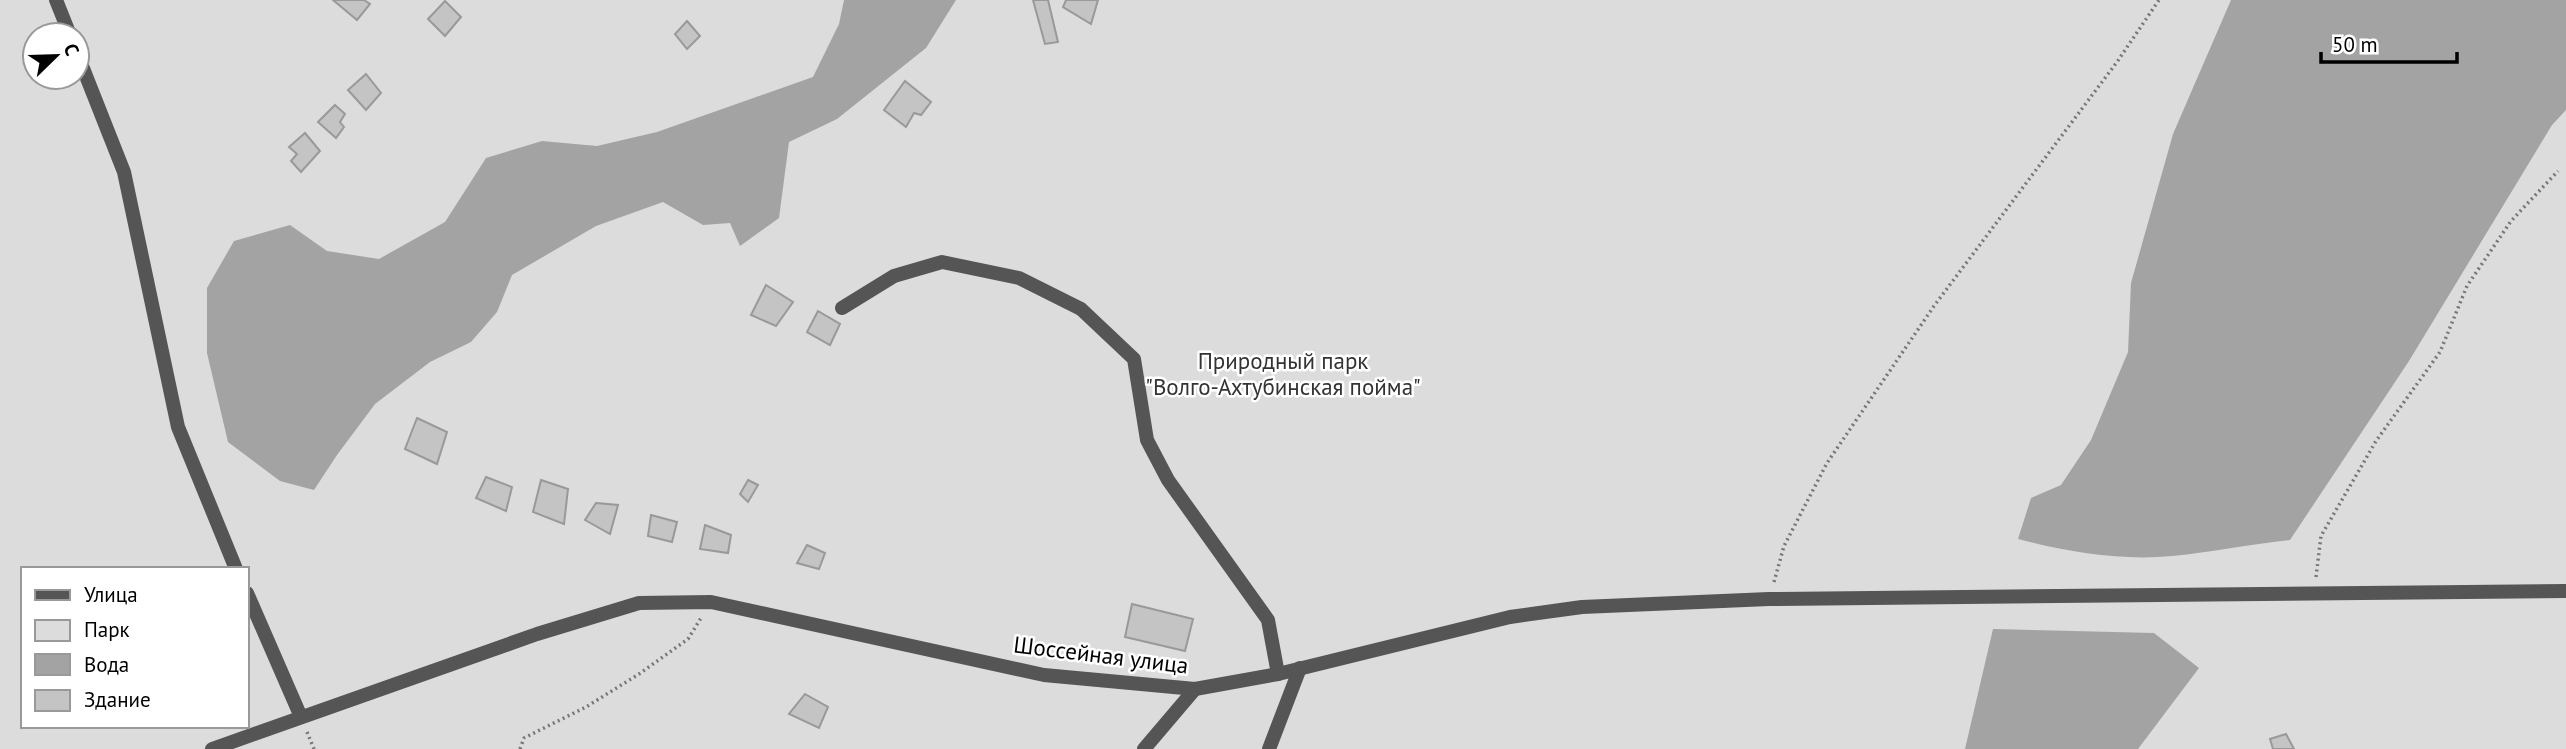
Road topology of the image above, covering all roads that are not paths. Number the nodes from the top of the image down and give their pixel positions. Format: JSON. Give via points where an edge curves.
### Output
{"nodes":[{"id":1,"x":56,"y":0,"type":"edge"},
{"id":2,"x":64,"y":21,"type":"edge"},
{"id":3,"x":91,"y":88,"type":"edge"},
{"id":4,"x":842,"y":308,"type":"dead end"},
{"id":5,"x":235,"y":567,"type":"edge"},
{"id":6,"x":2566,"y":591,"type":"edge"},
{"id":7,"x":248,"y":595,"type":"edge"},
{"id":8,"x":1300,"y":668,"type":"junction"},
{"id":9,"x":1278,"y":674,"type":"junction"},
{"id":10,"x":1195,"y":690,"type":"junction"},
{"id":11,"x":301,"y":718,"type":"junction"},
{"id":12,"x":212,"y":749,"type":"edge"},
{"id":13,"x":1144,"y":749,"type":"edge"},
{"id":14,"x":1269,"y":749,"type":"edge"}],
"edges":[{"from":1,"to":2,"type":"street"},
{"from":3,"to":5,"type":"street","via":[[124,172],[178,427]]},
{"from":4,"to":9,"type":"street","via":[[894,276],[942,262],[1019,278],[1081,309],[1134,359],[1147,440],[1168,480],[1268,620]]},
{"from":6,"to":8,"type":"street","name":"Шоссейная улица","via":[[1641,603],[1510,617]]},
{"from":7,"to":11,"type":"street"},
{"from":8,"to":9,"type":"street","name":"Шоссейная улица"},
{"from":8,"to":14,"type":"street"},
{"from":9,"to":10,"type":"street","name":"Шоссейная улица"},
{"from":10,"to":11,"type":"street","name":"Шоссейная улица","via":[[1044,676],[711,602],[639,603],[537,634]]},
{"from":10,"to":13,"type":"street"},
{"from":11,"to":12,"type":"street","name":"Шоссейная улица"}]}
